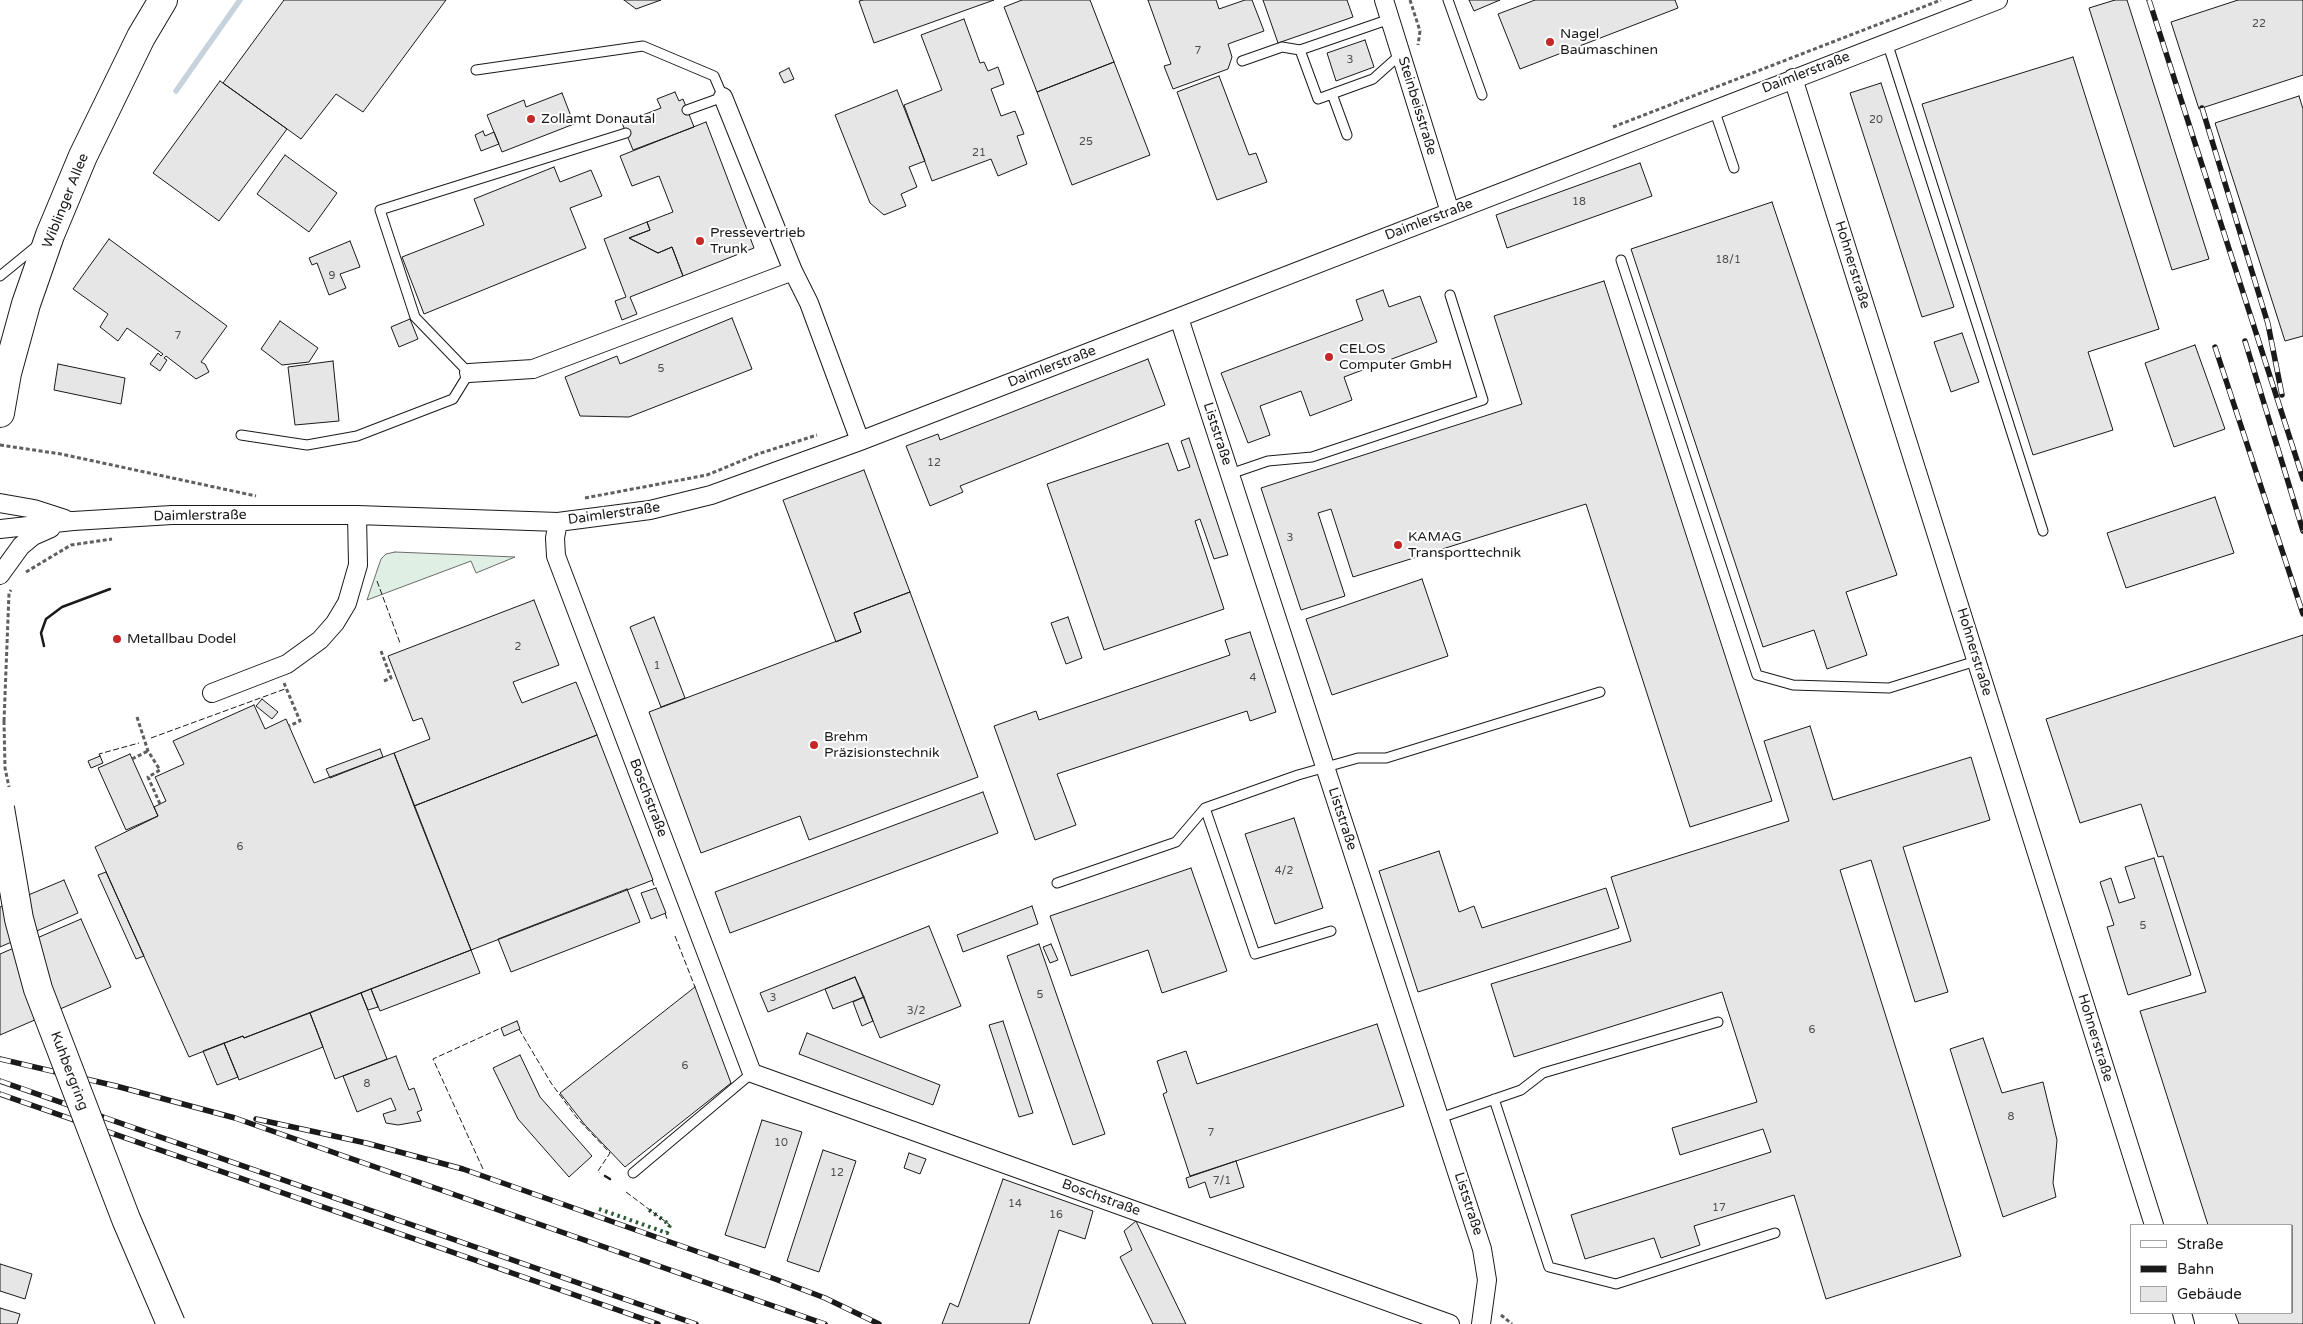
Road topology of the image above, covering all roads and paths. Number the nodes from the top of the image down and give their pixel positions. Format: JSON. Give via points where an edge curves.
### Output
{"nodes":[{"id":1,"x":163,"y":0,"type":"edge"},
{"id":2,"x":1384,"y":0,"type":"edge"},
{"id":3,"x":1448,"y":0,"type":"edge"},
{"id":4,"x":1998,"y":0,"type":"edge"},
{"id":5,"x":1390,"y":18,"type":"junction"},
{"id":6,"x":1887,"y":42,"type":"junction"},
{"id":7,"x":1300,"y":50,"type":"junction"},
{"id":8,"x":1242,"y":61,"type":"dead end"},
{"id":9,"x":1403,"y":62,"type":"junction"},
{"id":10,"x":476,"y":70,"type":"dead end"},
{"id":11,"x":1793,"y":78,"type":"junction"},
{"id":12,"x":1332,"y":94,"type":"junction"},
{"id":13,"x":1482,"y":95,"type":"dead end"},
{"id":14,"x":723,"y":96,"type":"junction"},
{"id":15,"x":1714,"y":109,"type":"junction"},
{"id":16,"x":687,"y":110,"type":"dead end"},
{"id":17,"x":626,"y":133,"type":"dead end"},
{"id":18,"x":1346,"y":135,"type":"dead end"},
{"id":19,"x":1734,"y":168,"type":"dead end"},
{"id":20,"x":1450,"y":212,"type":"junction"},
{"id":21,"x":50,"y":235,"type":"junction"},
{"id":22,"x":1621,"y":260,"type":"dead end"},
{"id":23,"x":793,"y":270,"type":"junction"},
{"id":24,"x":0,"y":276,"type":"edge"},
{"id":25,"x":1450,"y":295,"type":"dead end"},
{"id":26,"x":1178,"y":318,"type":"junction"},
{"id":27,"x":469,"y":373,"type":"junction"},
{"id":28,"x":0,"y":414,"type":"edge"},
{"id":29,"x":241,"y":435,"type":"dead end"},
{"id":30,"x":819,"y":435,"type":"dead end"},
{"id":31,"x":860,"y":441,"type":"junction"},
{"id":32,"x":0,"y":445,"type":"edge"},
{"id":33,"x":1230,"y":474,"type":"junction"},
{"id":34,"x":261,"y":497,"type":"dead end"},
{"id":35,"x":584,"y":498,"type":"dead end"},
{"id":36,"x":0,"y":503,"type":"edge"},
{"id":37,"x":357,"y":515,"type":"junction"},
{"id":38,"x":73,"y":521,"type":"junction"},
{"id":39,"x":558,"y":522,"type":"junction"},
{"id":40,"x":0,"y":528,"type":"edge"},
{"id":41,"x":2043,"y":531,"type":"dead end"},
{"id":42,"x":119,"y":538,"type":"dead end"},
{"id":43,"x":0,"y":575,"type":"edge"},
{"id":44,"x":21,"y":578,"type":"dead end"},
{"id":45,"x":15,"y":585,"type":"dead end"},
{"id":46,"x":381,"y":651,"type":"dead end"},
{"id":47,"x":1976,"y":661,"type":"junction"},
{"id":48,"x":279,"y":669,"type":"junction"},
{"id":49,"x":384,"y":681,"type":"dead end"},
{"id":50,"x":1600,"y":692,"type":"dead end"},
{"id":51,"x":212,"y":693,"type":"dead end"},
{"id":52,"x":137,"y":717,"type":"dead end"},
{"id":53,"x":4,"y":721,"type":"dead end"},
{"id":54,"x":288,"y":726,"type":"dead end"},
{"id":55,"x":148,"y":751,"type":"junction"},
{"id":56,"x":132,"y":759,"type":"dead end"},
{"id":57,"x":1326,"y":768,"type":"junction"},
{"id":58,"x":160,"y":804,"type":"dead end"},
{"id":59,"x":0,"y":808,"type":"edge"},
{"id":60,"x":1205,"y":808,"type":"junction"},
{"id":61,"x":1056,"y":883,"type":"dead end"},
{"id":62,"x":1331,"y":931,"type":"dead end"},
{"id":63,"x":1718,"y":1022,"type":"dead end"},
{"id":64,"x":752,"y":1073,"type":"junction"},
{"id":65,"x":1494,"y":1099,"type":"junction"},
{"id":66,"x":1440,"y":1118,"type":"junction"},
{"id":67,"x":633,"y":1173,"type":"dead end"},
{"id":68,"x":2154,"y":1224,"type":"edge"},
{"id":69,"x":1775,"y":1233,"type":"dead end"},
{"id":70,"x":171,"y":1324,"type":"edge"},
{"id":71,"x":1450,"y":1324,"type":"edge"},
{"id":72,"x":1481,"y":1324,"type":"edge"}],
"edges":[{"from":1,"to":21,"type":"main road","name":"Wiblinger Allee","via":[[136,45]]},
{"from":2,"to":5,"type":"street","name":"Steinbeisstraße"},
{"from":3,"to":13,"type":"lane"},
{"from":4,"to":6,"type":"street","name":"Daimlerstraße"},
{"from":5,"to":7,"type":"lane"},
{"from":5,"to":9,"type":"street","name":"Steinbeisstraße"},
{"from":6,"to":11,"type":"street","name":"Daimlerstraße"},
{"from":6,"to":41,"type":"lane"},
{"from":7,"to":8,"type":"lane","via":[[1282,47]]},
{"from":7,"to":12,"type":"lane","via":[[1318,99]]},
{"from":9,"to":12,"type":"lane","via":[[1373,79]]},
{"from":9,"to":20,"type":"street","name":"Steinbeisstraße"},
{"from":10,"to":14,"type":"lane","via":[[643,46],[714,76]]},
{"from":11,"to":15,"type":"street","name":"Daimlerstraße"},
{"from":11,"to":47,"type":"street","name":"Hohnerstraße"},
{"from":12,"to":18,"type":"lane"},
{"from":14,"to":16,"type":"lane"},
{"from":14,"to":23,"type":"street"},
{"from":15,"to":19,"type":"lane"},
{"from":15,"to":20,"type":"street","name":"Daimlerstraße"},
{"from":17,"to":27,"type":"lane","via":[[380,210],[416,317]]},
{"from":20,"to":26,"type":"street","name":"Daimlerstraße"},
{"from":21,"to":24,"type":"lane"},
{"from":21,"to":28,"type":"main road","name":"Wiblinger Allee","via":[[26,304],[7,373]]},
{"from":22,"to":47,"type":"lane","via":[[1756,675],[1793,685],[1889,688]]},
{"from":23,"to":27,"type":"street","via":[[533,369]]},
{"from":23,"to":31,"type":"street","via":[[809,303]]},
{"from":25,"to":33,"type":"lane","via":[[1483,400],[1312,457],[1268,461]]},
{"from":26,"to":31,"type":"street","name":"Daimlerstraße"},
{"from":26,"to":33,"type":"street","name":"Liststraße"},
{"from":27,"to":29,"type":"lane","via":[[453,399],[357,436],[307,445]]},
{"from":30,"to":35,"type":"path","via":[[758,454],[707,475]]},
{"from":31,"to":39,"type":"street","name":"Daimlerstraße","via":[[711,496],[650,510]]},
{"from":32,"to":34,"type":"path","via":[[61,454]]},
{"from":33,"to":57,"type":"street","name":"Liststraße"},
{"from":36,"to":38,"type":"street","name":"Daimlerstraße"},
{"from":37,"to":38,"type":"street","name":"Daimlerstraße","via":[[172,515]]},
{"from":37,"to":39,"type":"street","name":"Daimlerstraße"},
{"from":37,"to":48,"type":"street","via":[[358,565],[347,603],[320,640]]},
{"from":38,"to":40,"type":"street","name":"Daimlerstraße"},
{"from":38,"to":43,"type":"street","name":"Daimlerstraße","via":[[33,536],[21,546]]},
{"from":39,"to":64,"type":"street","name":"Boschstraße","via":[[556,556]]},
{"from":42,"to":44,"type":"path","via":[[71,545],[27,570]]},
{"from":45,"to":53,"type":"path","via":[[10,593]]},
{"from":46,"to":49,"type":"path","via":[[391,678]]},
{"from":47,"to":68,"type":"street","name":"Hohnerstraße"},
{"from":48,"to":51,"type":"street"},
{"from":48,"to":54,"type":"path","via":[[300,721]]},
{"from":50,"to":57,"type":"lane","via":[[1386,758],[1358,758]]},
{"from":52,"to":55,"type":"path"},
{"from":55,"to":56,"type":"path"},
{"from":55,"to":58,"type":"path","via":[[160,770],[148,778]]},
{"from":57,"to":60,"type":"lane"},
{"from":57,"to":66,"type":"street","name":"Liststraße"},
{"from":59,"to":70,"type":"main road","name":"Kuhbergring","bridge":true,"via":[[19,919],[38,989],[126,1219]]},
{"from":60,"to":61,"type":"lane","via":[[1176,842]]},
{"from":60,"to":62,"type":"lane","via":[[1255,954]]},
{"from":63,"to":65,"type":"lane","via":[[1543,1073],[1521,1090]]},
{"from":64,"to":67,"type":"lane"},
{"from":64,"to":71,"type":"street","name":"Boschstraße"},
{"from":65,"to":66,"type":"lane"},
{"from":65,"to":69,"type":"lane","via":[[1549,1267],[1616,1284]]},
{"from":66,"to":72,"type":"street","name":"Liststraße","via":[[1482,1249],[1487,1280]]}]}
